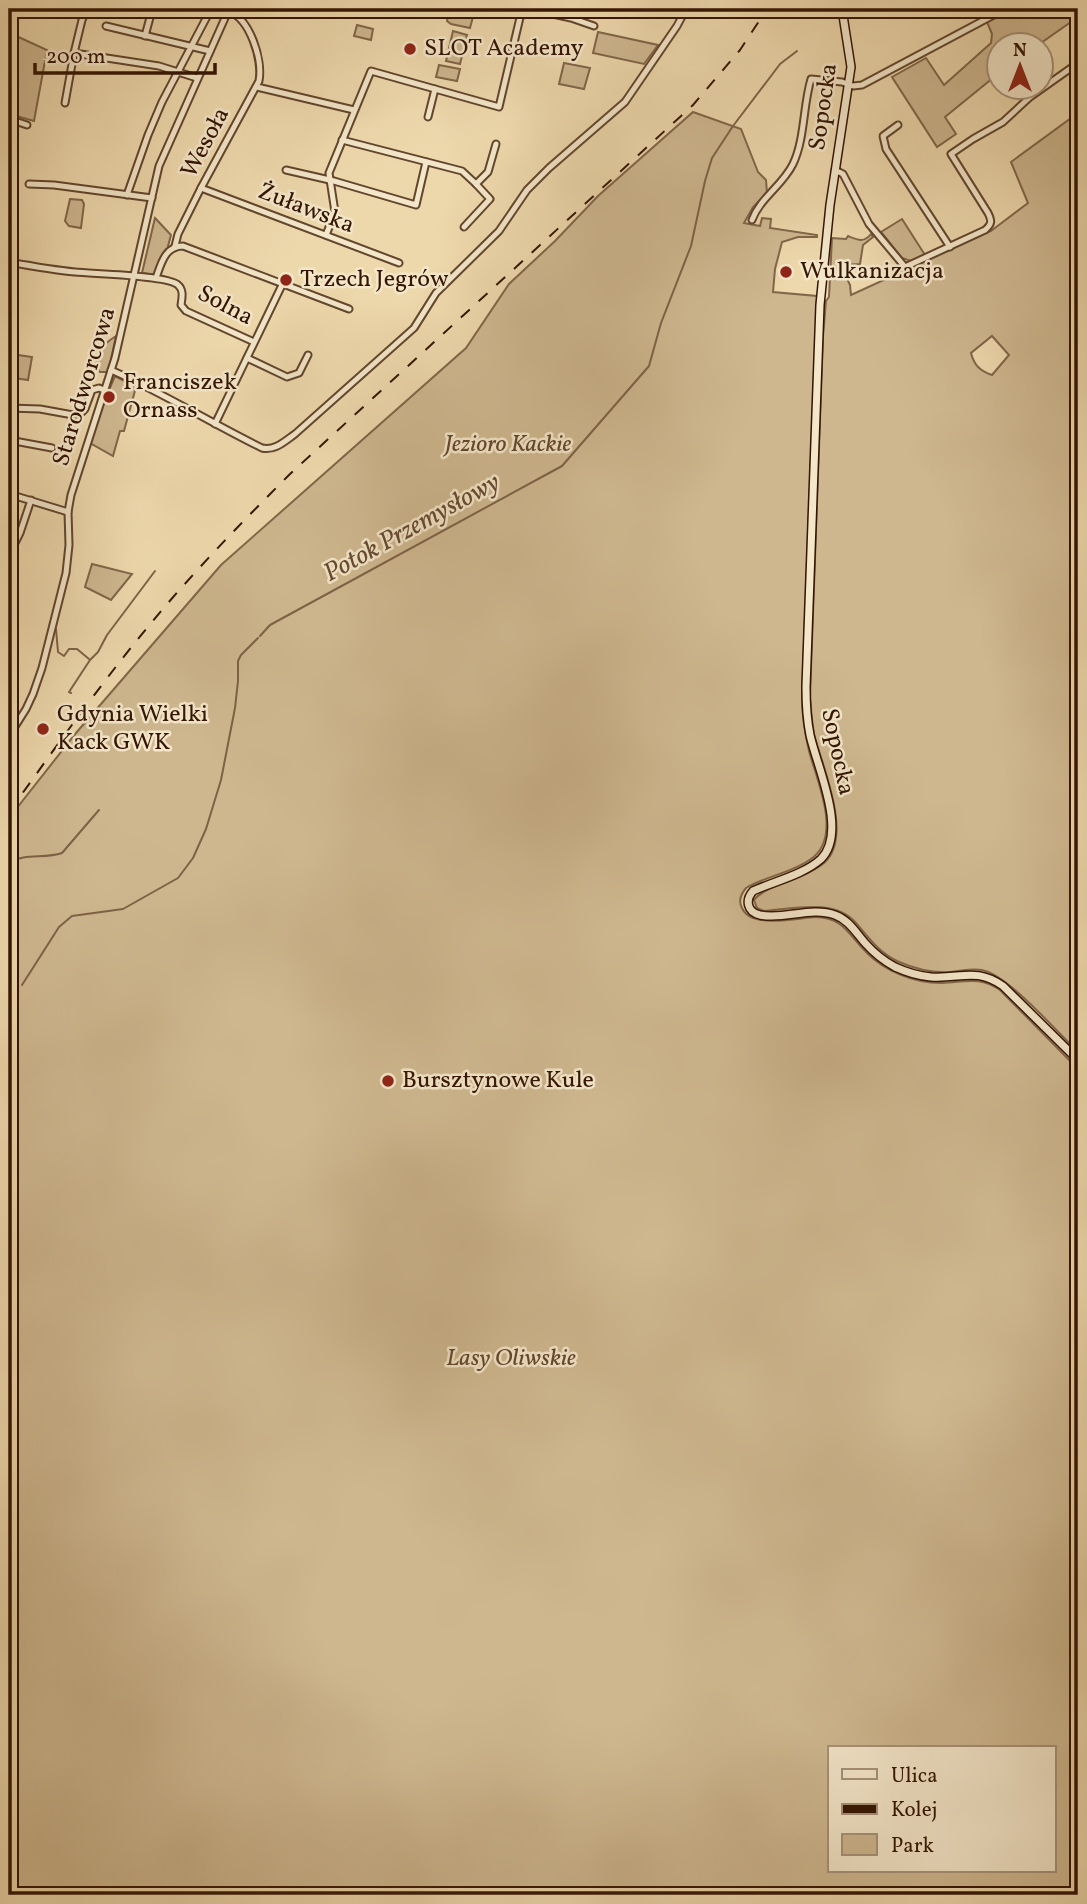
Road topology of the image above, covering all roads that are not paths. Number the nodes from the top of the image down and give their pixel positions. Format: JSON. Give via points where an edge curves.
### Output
{"nodes":[{"id":1,"x":87,"y":9,"type":"edge"},
{"id":2,"x":149,"y":9,"type":"edge"},
{"id":3,"x":211,"y":9,"type":"edge"},
{"id":4,"x":251,"y":9,"type":"edge"},
{"id":5,"x":522,"y":9,"type":"edge"},
{"id":6,"x":530,"y":9,"type":"edge"},
{"id":7,"x":686,"y":9,"type":"edge"},
{"id":8,"x":842,"y":9,"type":"edge"},
{"id":9,"x":1005,"y":9,"type":"edge"},
{"id":10,"x":229,"y":10,"type":"edge"},
{"id":11,"x":241,"y":17,"type":"junction"},
{"id":12,"x":106,"y":26,"type":"dead end"},
{"id":13,"x":594,"y":26,"type":"dead end"},
{"id":14,"x":145,"y":36,"type":"junction"},
{"id":15,"x":192,"y":47,"type":"junction"},
{"id":16,"x":210,"y":51,"type":"junction"},
{"id":17,"x":74,"y":53,"type":"junction"},
{"id":18,"x":1071,"y":68,"type":"dead end"},
{"id":19,"x":178,"y":72,"type":"junction"},
{"id":20,"x":197,"y":78,"type":"junction"},
{"id":21,"x":849,"y":85,"type":"junction"},
{"id":22,"x":257,"y":87,"type":"junction"},
{"id":23,"x":435,"y":89,"type":"junction"},
{"id":24,"x":65,"y":103,"type":"dead end"},
{"id":25,"x":354,"y":110,"type":"junction"},
{"id":26,"x":428,"y":117,"type":"dead end"},
{"id":27,"x":9,"y":119,"type":"edge"},
{"id":28,"x":27,"y":125,"type":"dead end"},
{"id":29,"x":898,"y":125,"type":"dead end"},
{"id":30,"x":342,"y":140,"type":"junction"},
{"id":31,"x":496,"y":144,"type":"dead end"},
{"id":32,"x":426,"y":162,"type":"junction"},
{"id":33,"x":286,"y":170,"type":"dead end"},
{"id":34,"x":835,"y":170,"type":"junction"},
{"id":35,"x":329,"y":181,"type":"junction"},
{"id":36,"x":29,"y":184,"type":"dead end"},
{"id":37,"x":477,"y":184,"type":"junction"},
{"id":38,"x":201,"y":188,"type":"junction"},
{"id":39,"x":127,"y":195,"type":"junction"},
{"id":40,"x":152,"y":198,"type":"junction"},
{"id":41,"x":752,"y":220,"type":"dead end"},
{"id":42,"x":464,"y":227,"type":"dead end"},
{"id":43,"x":326,"y":236,"type":"junction"},
{"id":44,"x":175,"y":246,"type":"junction"},
{"id":45,"x":950,"y":247,"type":"junction"},
{"id":46,"x":9,"y":262,"type":"edge"},
{"id":47,"x":399,"y":263,"type":"dead end"},
{"id":48,"x":135,"y":276,"type":"junction"},
{"id":49,"x":156,"y":278,"type":"junction"},
{"id":50,"x":283,"y":283,"type":"junction"},
{"id":51,"x":349,"y":309,"type":"dead end"},
{"id":52,"x":254,"y":342,"type":"junction"},
{"id":53,"x":308,"y":355,"type":"dead end"},
{"id":54,"x":247,"y":358,"type":"junction"},
{"id":55,"x":111,"y":370,"type":"junction"},
{"id":56,"x":104,"y":390,"type":"junction"},
{"id":57,"x":9,"y":408,"type":"edge"},
{"id":58,"x":215,"y":424,"type":"junction"},
{"id":59,"x":9,"y":440,"type":"edge"},
{"id":60,"x":52,"y":448,"type":"dead end"},
{"id":61,"x":9,"y":494,"type":"edge"},
{"id":62,"x":31,"y":500,"type":"junction"},
{"id":63,"x":68,"y":512,"type":"junction"},
{"id":64,"x":9,"y":555,"type":"edge"},
{"id":65,"x":9,"y":736,"type":"edge"},
{"id":66,"x":1078,"y":1060,"type":"edge"}],
"edges":[{"from":1,"to":17,"type":"street"},
{"from":2,"to":14,"type":"street"},
{"from":3,"to":15,"type":"street"},
{"from":4,"to":11,"type":"street"},
{"from":5,"to":23,"type":"street","via":[[499,107]]},
{"from":6,"to":13,"type":"street"},
{"from":7,"to":58,"type":"street","via":[[625,102],[527,190],[499,231],[436,293],[414,328],[304,427],[267,450]]},
{"from":8,"to":21,"type":"main road","name":"Sopocka","via":[[850,55]]},
{"from":9,"to":21,"type":"street","via":[[866,84]]},
{"from":10,"to":11,"type":"street","name":"Starodworcowa"},
{"from":10,"to":16,"type":"street","name":"Starodworcowa"},
{"from":11,"to":22,"type":"street","name":"Wesoła","via":[[260,63]]},
{"from":12,"to":14,"type":"street"},
{"from":14,"to":15,"type":"street"},
{"from":15,"to":16,"type":"street"},
{"from":15,"to":19,"type":"street"},
{"from":16,"to":20,"type":"street","name":"Starodworcowa"},
{"from":17,"to":19,"type":"street"},
{"from":17,"to":24,"type":"street"},
{"from":18,"to":45,"type":"street","via":[[1003,122],[951,154],[991,222],[985,230]]},
{"from":19,"to":20,"type":"street"},
{"from":19,"to":39,"type":"street","via":[[148,135]]},
{"from":20,"to":40,"type":"street","name":"Starodworcowa","via":[[162,159]]},
{"from":21,"to":34,"type":"main road","name":"Sopocka"},
{"from":21,"to":41,"type":"street","via":[[811,79],[794,161]]},
{"from":22,"to":25,"type":"street"},
{"from":22,"to":38,"type":"street","name":"Wesoła"},
{"from":23,"to":25,"type":"street","via":[[371,71]]},
{"from":23,"to":26,"type":"street"},
{"from":25,"to":30,"type":"street"},
{"from":27,"to":28,"type":"street"},
{"from":29,"to":45,"type":"street","via":[[884,135],[886,149]]},
{"from":30,"to":32,"type":"street"},
{"from":30,"to":35,"type":"street"},
{"from":31,"to":37,"type":"street","via":[[488,172]]},
{"from":32,"to":35,"type":"street","via":[[416,205]]},
{"from":32,"to":37,"type":"street","via":[[462,171]]},
{"from":33,"to":35,"type":"street"},
{"from":34,"to":45,"type":"street","name":"Sopocka","via":[[844,174],[869,224],[905,267]]},
{"from":34,"to":66,"type":"main road","name":"Sopocka","via":[[820,318],[806,698],[830,810],[831,839],[818,861],[753,891],[748,906],[765,916],[816,912],[837,916],[882,959],[912,973],[990,978]]},
{"from":35,"to":43,"type":"street","via":[[335,212]]},
{"from":36,"to":39,"type":"street"},
{"from":37,"to":42,"type":"street","via":[[489,201]]},
{"from":38,"to":43,"type":"street","name":"Żuławska"},
{"from":38,"to":44,"type":"street","name":"Wesoła"},
{"from":39,"to":40,"type":"street"},
{"from":40,"to":48,"type":"street","name":"Starodworcowa"},
{"from":43,"to":47,"type":"street","name":"Żuławska"},
{"from":44,"to":49,"type":"street","name":"Wesoła"},
{"from":44,"to":50,"type":"street"},
{"from":46,"to":48,"type":"street"},
{"from":48,"to":49,"type":"street"},
{"from":48,"to":55,"type":"street","name":"Starodworcowa"},
{"from":49,"to":52,"type":"street","name":"Solna","via":[[179,285],[186,311]]},
{"from":50,"to":51,"type":"street"},
{"from":50,"to":52,"type":"street","name":"Solna"},
{"from":52,"to":54,"type":"street","name":"Solna"},
{"from":53,"to":54,"type":"street","name":"Solna","via":[[299,373],[287,377]]},
{"from":54,"to":58,"type":"street","name":"Solna"},
{"from":55,"to":56,"type":"street","name":"Starodworcowa"},
{"from":55,"to":58,"type":"street"},
{"from":56,"to":57,"type":"street","via":[[92,390],[87,406],[73,415]]},
{"from":56,"to":63,"type":"street","name":"Starodworcowa"},
{"from":59,"to":60,"type":"street"},
{"from":61,"to":62,"type":"street"},
{"from":62,"to":63,"type":"street"},
{"from":62,"to":64,"type":"street"},
{"from":63,"to":65,"type":"street","name":"Starodworcowa","via":[[66,573],[42,668],[26,709]]}]}
